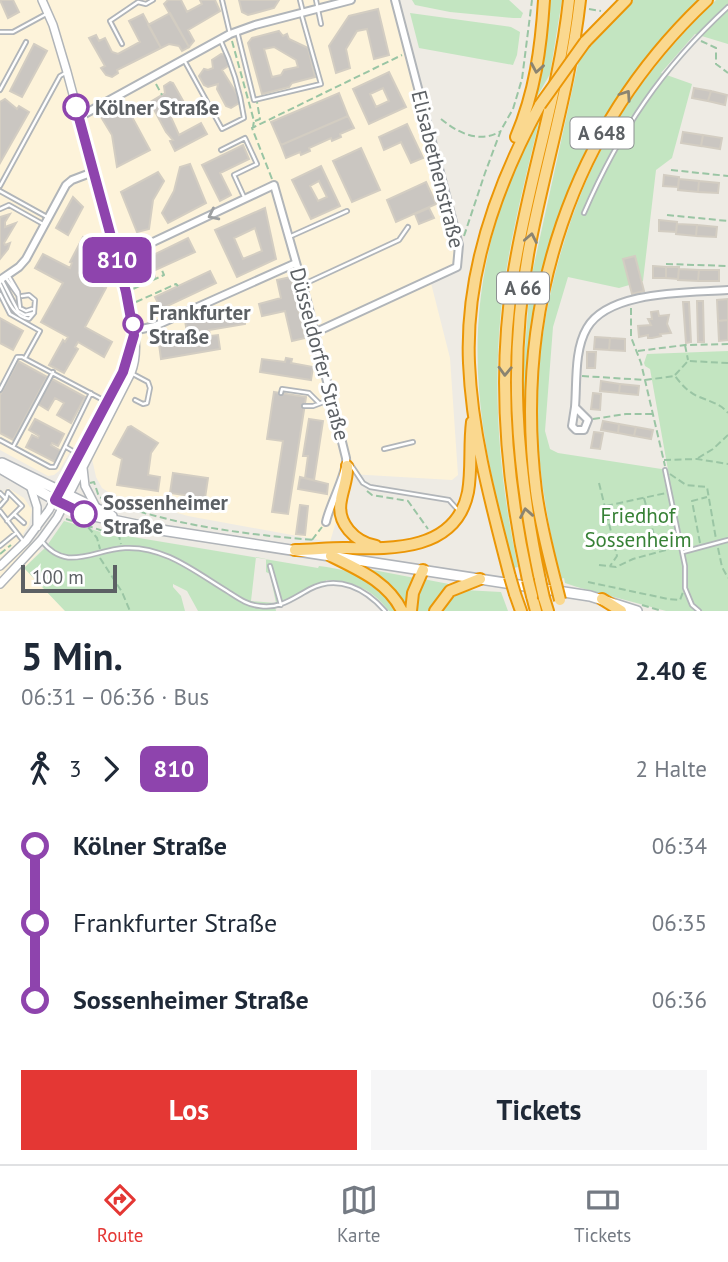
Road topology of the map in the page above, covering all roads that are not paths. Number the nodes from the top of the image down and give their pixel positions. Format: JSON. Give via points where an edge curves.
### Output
{"nodes":[{"id":1,"x":42,"y":0,"type":"edge"},
{"id":2,"x":153,"y":0,"type":"edge"},
{"id":3,"x":300,"y":0,"type":"edge"},
{"id":4,"x":316,"y":0,"type":"edge"},
{"id":5,"x":351,"y":0,"type":"edge"},
{"id":6,"x":395,"y":0,"type":"edge"},
{"id":7,"x":544,"y":0,"type":"edge"},
{"id":8,"x":569,"y":0,"type":"edge"},
{"id":9,"x":580,"y":0,"type":"edge"},
{"id":10,"x":626,"y":0,"type":"edge"},
{"id":11,"x":707,"y":0,"type":"edge"},
{"id":12,"x":222,"y":1,"type":"edge"},
{"id":13,"x":728,"y":7,"type":"edge"},
{"id":14,"x":318,"y":8,"type":"junction"},
{"id":15,"x":48,"y":13,"type":"junction"},
{"id":16,"x":302,"y":13,"type":"junction"},
{"id":17,"x":321,"y":24,"type":"dead end"},
{"id":18,"x":0,"y":32,"type":"edge"},
{"id":19,"x":234,"y":33,"type":"junction"},
{"id":20,"x":220,"y":40,"type":"junction"},
{"id":21,"x":26,"y":41,"type":"dead end"},
{"id":22,"x":122,"y":44,"type":"dead end"},
{"id":23,"x":184,"y":60,"type":"junction"},
{"id":24,"x":67,"y":72,"type":"junction"},
{"id":25,"x":0,"y":90,"type":"edge"},
{"id":26,"x":79,"y":117,"type":"junction"},
{"id":27,"x":221,"y":150,"type":"dead end"},
{"id":28,"x":93,"y":172,"type":"junction"},
{"id":29,"x":0,"y":186,"type":"edge"},
{"id":30,"x":0,"y":191,"type":"edge"},
{"id":31,"x":244,"y":199,"type":"junction"},
{"id":32,"x":0,"y":209,"type":"edge"},
{"id":33,"x":347,"y":211,"type":"dead end"},
{"id":34,"x":584,"y":213,"type":"dead end"},
{"id":35,"x":47,"y":217,"type":"junction"},
{"id":36,"x":43,"y":224,"type":"junction"},
{"id":37,"x":408,"y":227,"type":"dead end"},
{"id":38,"x":486,"y":228,"type":"junction"},
{"id":39,"x":289,"y":237,"type":"junction"},
{"id":40,"x":117,"y":259,"type":"junction"},
{"id":41,"x":296,"y":263,"type":"junction"},
{"id":42,"x":3,"y":279,"type":"edge"},
{"id":43,"x":302,"y":285,"type":"junction"},
{"id":44,"x":728,"y":290,"type":"edge"},
{"id":45,"x":0,"y":294,"type":"edge"},
{"id":46,"x":20,"y":296,"type":"junction"},
{"id":47,"x":33,"y":311,"type":"junction"},
{"id":48,"x":134,"y":333,"type":"junction"},
{"id":49,"x":314,"y":333,"type":"junction"},
{"id":50,"x":25,"y":358,"type":"junction"},
{"id":51,"x":42,"y":367,"type":"junction"},
{"id":52,"x":39,"y":372,"type":"dead end"},
{"id":53,"x":52,"y":372,"type":"junction"},
{"id":54,"x":131,"y":373,"type":"junction"},
{"id":55,"x":0,"y":390,"type":"edge"},
{"id":56,"x":91,"y":393,"type":"junction"},
{"id":57,"x":281,"y":393,"type":"dead end"},
{"id":58,"x":332,"y":399,"type":"junction"},
{"id":59,"x":135,"y":400,"type":"dead end"},
{"id":60,"x":107,"y":402,"type":"junction"},
{"id":61,"x":319,"y":403,"type":"junction"},
{"id":62,"x":304,"y":406,"type":"dead end"},
{"id":63,"x":575,"y":407,"type":"junction"},
{"id":64,"x":474,"y":409,"type":"junction"},
{"id":65,"x":7,"y":437,"type":"dead end"},
{"id":66,"x":2,"y":441,"type":"edge"},
{"id":67,"x":413,"y":442,"type":"dead end"},
{"id":68,"x":13,"y":447,"type":"junction"},
{"id":69,"x":66,"y":447,"type":"junction"},
{"id":70,"x":384,"y":449,"type":"dead end"},
{"id":71,"x":79,"y":454,"type":"junction"},
{"id":72,"x":0,"y":462,"type":"edge"},
{"id":73,"x":347,"y":462,"type":"junction"},
{"id":74,"x":83,"y":465,"type":"junction"},
{"id":75,"x":0,"y":468,"type":"edge"},
{"id":76,"x":666,"y":471,"type":"road end"},
{"id":77,"x":30,"y":485,"type":"junction"},
{"id":78,"x":0,"y":493,"type":"edge"},
{"id":79,"x":62,"y":498,"type":"junction"},
{"id":80,"x":6,"y":499,"type":"junction"},
{"id":81,"x":0,"y":506,"type":"edge"},
{"id":82,"x":98,"y":509,"type":"junction"},
{"id":83,"x":0,"y":511,"type":"edge"},
{"id":84,"x":460,"y":513,"type":"junction"},
{"id":85,"x":14,"y":514,"type":"junction"},
{"id":86,"x":122,"y":520,"type":"junction"},
{"id":87,"x":7,"y":521,"type":"junction"},
{"id":88,"x":326,"y":522,"type":"road end"},
{"id":89,"x":24,"y":523,"type":"dead end"},
{"id":90,"x":37,"y":528,"type":"junction"},
{"id":91,"x":16,"y":533,"type":"junction"},
{"id":92,"x":22,"y":540,"type":"junction"},
{"id":93,"x":41,"y":540,"type":"junction"},
{"id":94,"x":728,"y":540,"type":"edge"},
{"id":95,"x":417,"y":545,"type":"junction"},
{"id":96,"x":0,"y":547,"type":"edge"},
{"id":97,"x":295,"y":551,"type":"junction"},
{"id":98,"x":682,"y":552,"type":"junction"},
{"id":99,"x":331,"y":556,"type":"junction"},
{"id":100,"x":0,"y":566,"type":"edge"},
{"id":101,"x":270,"y":566,"type":"dead end"},
{"id":102,"x":424,"y":570,"type":"junction"},
{"id":103,"x":480,"y":579,"type":"junction"},
{"id":104,"x":534,"y":580,"type":"junction"},
{"id":105,"x":0,"y":584,"type":"edge"},
{"id":106,"x":515,"y":594,"type":"junction"},
{"id":107,"x":602,"y":599,"type":"junction"},
{"id":108,"x":281,"y":605,"type":"junction"},
{"id":109,"x":561,"y":606,"type":"edge"},
{"id":110,"x":385,"y":611,"type":"edge"},
{"id":111,"x":402,"y":611,"type":"edge"},
{"id":112,"x":411,"y":611,"type":"edge"},
{"id":113,"x":435,"y":611,"type":"edge"},
{"id":114,"x":515,"y":611,"type":"edge"},
{"id":115,"x":522,"y":611,"type":"edge"},
{"id":116,"x":536,"y":611,"type":"edge"},
{"id":117,"x":548,"y":611,"type":"edge"},
{"id":118,"x":621,"y":611,"type":"edge"},
{"id":119,"x":637,"y":611,"type":"edge"},
{"id":120,"x":699,"y":611,"type":"edge"}],
"edges":[{"from":1,"to":15,"type":"street"},
{"from":2,"to":22,"type":"lane","via":[[138,2],[110,22]]},
{"from":3,"to":16,"type":"lane"},
{"from":4,"to":14,"type":"lane"},
{"from":5,"to":14,"type":"street"},
{"from":6,"to":49,"type":"street","name":"Elisabethenstraße","via":[[459,246],[457,267]]},
{"from":7,"to":38,"type":"highway","one_way":true,"via":[[531,95],[496,185]]},
{"from":8,"to":104,"type":"highway","number":"A 66","one_way":true,"via":[[563,50],[515,264],[506,345],[504,382],[515,520]]},
{"from":104,"to":9,"type":"highway","number":"A 66","one_way":true,"via":[[519,456],[517,346],[530,240],[574,52]]},
{"from":10,"to":38,"type":"highway","number":"A 66","bridge":true,"via":[[585,42],[540,105],[509,166]]},
{"from":109,"to":11,"type":"highway","number":"A 648","one_way":true,"bridge":true,"via":[[536,491],[531,416],[534,347],[553,250],[580,174],[617,108],[656,54]]},
{"from":12,"to":19,"type":"lane"},
{"from":13,"to":34,"type":"lane","via":[[669,67],[617,144]]},
{"from":14,"to":16,"type":"street"},
{"from":14,"to":17,"type":"lane"},
{"from":15,"to":18,"type":"lane","via":[[13,32]]},
{"from":15,"to":24,"type":"street"},
{"from":16,"to":19,"type":"street"},
{"from":16,"to":19,"type":"lane","via":[[321,84],[254,100]]},
{"from":19,"to":20,"type":"street"},
{"from":20,"to":23,"type":"street"},
{"from":20,"to":23,"type":"lane","via":[[230,59],[244,118],[222,129]]},
{"from":21,"to":25,"type":"lane"},
{"from":23,"to":26,"type":"street"},
{"from":24,"to":26,"type":"street"},
{"from":24,"to":29,"type":"lane","via":[[60,76]]},
{"from":26,"to":28,"type":"street"},
{"from":27,"to":31,"type":"lane","via":[[245,138],[257,164],[234,175]]},
{"from":28,"to":35,"type":"street","via":[[66,185]]},
{"from":28,"to":40,"type":"street"},
{"from":30,"to":35,"type":"lane"},
{"from":31,"to":39,"type":"street","name":"Düsseldorfer Straße","via":[[274,185]]},
{"from":31,"to":40,"type":"street","one_way":true},
{"from":32,"to":36,"type":"lane","via":[[9,205]]},
{"from":33,"to":39,"type":"lane"},
{"from":35,"to":36,"type":"street"},
{"from":36,"to":42,"type":"street","via":[[26,259]]},
{"from":37,"to":43,"type":"lane","via":[[399,240]]},
{"from":38,"to":64,"type":"highway","number":"A 66","via":[[469,334]]},
{"from":39,"to":41,"type":"street","name":"Düsseldorfer Straße"},
{"from":40,"to":48,"type":"street"},
{"from":41,"to":43,"type":"street","name":"Düsseldorfer Straße"},
{"from":41,"to":48,"type":"street"},
{"from":42,"to":46,"type":"lane"},
{"from":42,"to":47,"type":"lane","via":[[18,311],[25,315]]},
{"from":43,"to":49,"type":"street","name":"Düsseldorfer Straße"},
{"from":44,"to":63,"type":"street","via":[[645,296],[595,317],[581,345]]},
{"from":45,"to":50,"type":"lane","via":[[10,314],[40,331]]},
{"from":46,"to":47,"type":"lane","via":[[20,308]]},
{"from":46,"to":47,"type":"lane","via":[[35,300]]},
{"from":48,"to":54,"type":"street"},
{"from":48,"to":60,"type":"street","via":[[129,358]]},
{"from":49,"to":58,"type":"street","name":"Düsseldorfer Straße"},
{"from":50,"to":51,"type":"lane"},
{"from":50,"to":55,"type":"lane","via":[[18,357]]},
{"from":51,"to":52,"type":"lane"},
{"from":51,"to":53,"type":"lane"},
{"from":53,"to":56,"type":"lane"},
{"from":53,"to":68,"type":"lane"},
{"from":54,"to":59,"type":"lane","via":[[150,388],[147,403]]},
{"from":54,"to":74,"type":"street"},
{"from":56,"to":60,"type":"lane"},
{"from":56,"to":69,"type":"lane"},
{"from":57,"to":61,"type":"lane","via":[[282,389],[309,393]]},
{"from":58,"to":61,"type":"lane"},
{"from":58,"to":73,"type":"street","name":"Düsseldorfer Straße"},
{"from":60,"to":71,"type":"street"},
{"from":61,"to":62,"type":"lane"},
{"from":63,"to":63,"type":"street","via":[[571,423],[584,430],[588,420]]},
{"from":64,"to":84,"type":"highway","via":[[468,492]]},
{"from":64,"to":106,"type":"highway","number":"A 66","bridge":true,"via":[[482,462]]},
{"from":65,"to":66,"type":"lane"},
{"from":66,"to":68,"type":"lane"},
{"from":67,"to":70,"type":"lane"},
{"from":68,"to":69,"type":"lane","via":[[52,468]]},
{"from":69,"to":71,"type":"lane"},
{"from":71,"to":79,"type":"street"},
{"from":72,"to":79,"type":"main road"},
{"from":73,"to":84,"type":"lane","via":[[363,483],[449,500]]},
{"from":73,"to":88,"type":"street","name":"Düsseldorfer Straße"},
{"from":73,"to":95,"type":"highway","via":[[340,509],[353,535],[378,546]]},
{"from":74,"to":79,"type":"street"},
{"from":74,"to":82,"type":"street","via":[[85,486]]},
{"from":75,"to":77,"type":"main road"},
{"from":76,"to":98,"type":"lane"},
{"from":77,"to":79,"type":"main road"},
{"from":77,"to":90,"type":"street"},
{"from":78,"to":80,"type":"lane"},
{"from":79,"to":82,"type":"main road"},
{"from":79,"to":86,"type":"main road","via":[[91,516]]},
{"from":79,"to":90,"type":"street"},
{"from":79,"to":93,"type":"street","via":[[58,516]]},
{"from":80,"to":81,"type":"lane"},
{"from":80,"to":85,"type":"lane","via":[[8,492],[22,506]]},
{"from":82,"to":86,"type":"main road"},
{"from":83,"to":87,"type":"lane"},
{"from":84,"to":95,"type":"highway","via":[[447,529]]},
{"from":85,"to":87,"type":"lane"},
{"from":85,"to":89,"type":"lane"},
{"from":86,"to":97,"type":"main road"},
{"from":87,"to":91,"type":"lane"},
{"from":90,"to":92,"type":"street"},
{"from":91,"to":92,"type":"lane"},
{"from":91,"to":96,"type":"lane"},
{"from":92,"to":100,"type":"street"},
{"from":93,"to":105,"type":"street"},
{"from":93,"to":108,"type":"lane","via":[[59,557],[69,559],[123,548],[153,550],[249,605]]},
{"from":94,"to":98,"type":"lane"},
{"from":95,"to":97,"type":"highway"},
{"from":97,"to":99,"type":"main road"},
{"from":98,"to":120,"type":"lane","via":[[685,588]]},
{"from":99,"to":102,"type":"main road"},
{"from":99,"to":111,"type":"highway","via":[[376,580]]},
{"from":101,"to":108,"type":"lane"},
{"from":102,"to":103,"type":"main road"},
{"from":102,"to":112,"type":"highway","via":[[413,593]]},
{"from":103,"to":107,"type":"main road"},
{"from":103,"to":113,"type":"highway","via":[[450,591]]},
{"from":104,"to":116,"type":"highway","number":"A 66","bridge":true},
{"from":104,"to":117,"type":"highway","number":"A 66","bridge":true},
{"from":106,"to":114,"type":"highway"},
{"from":106,"to":115,"type":"highway","number":"A 66"},
{"from":107,"to":118,"type":"highway"},
{"from":107,"to":119,"type":"main road"},
{"from":108,"to":110,"type":"lane","via":[[316,586],[337,583],[361,590]]}]}
